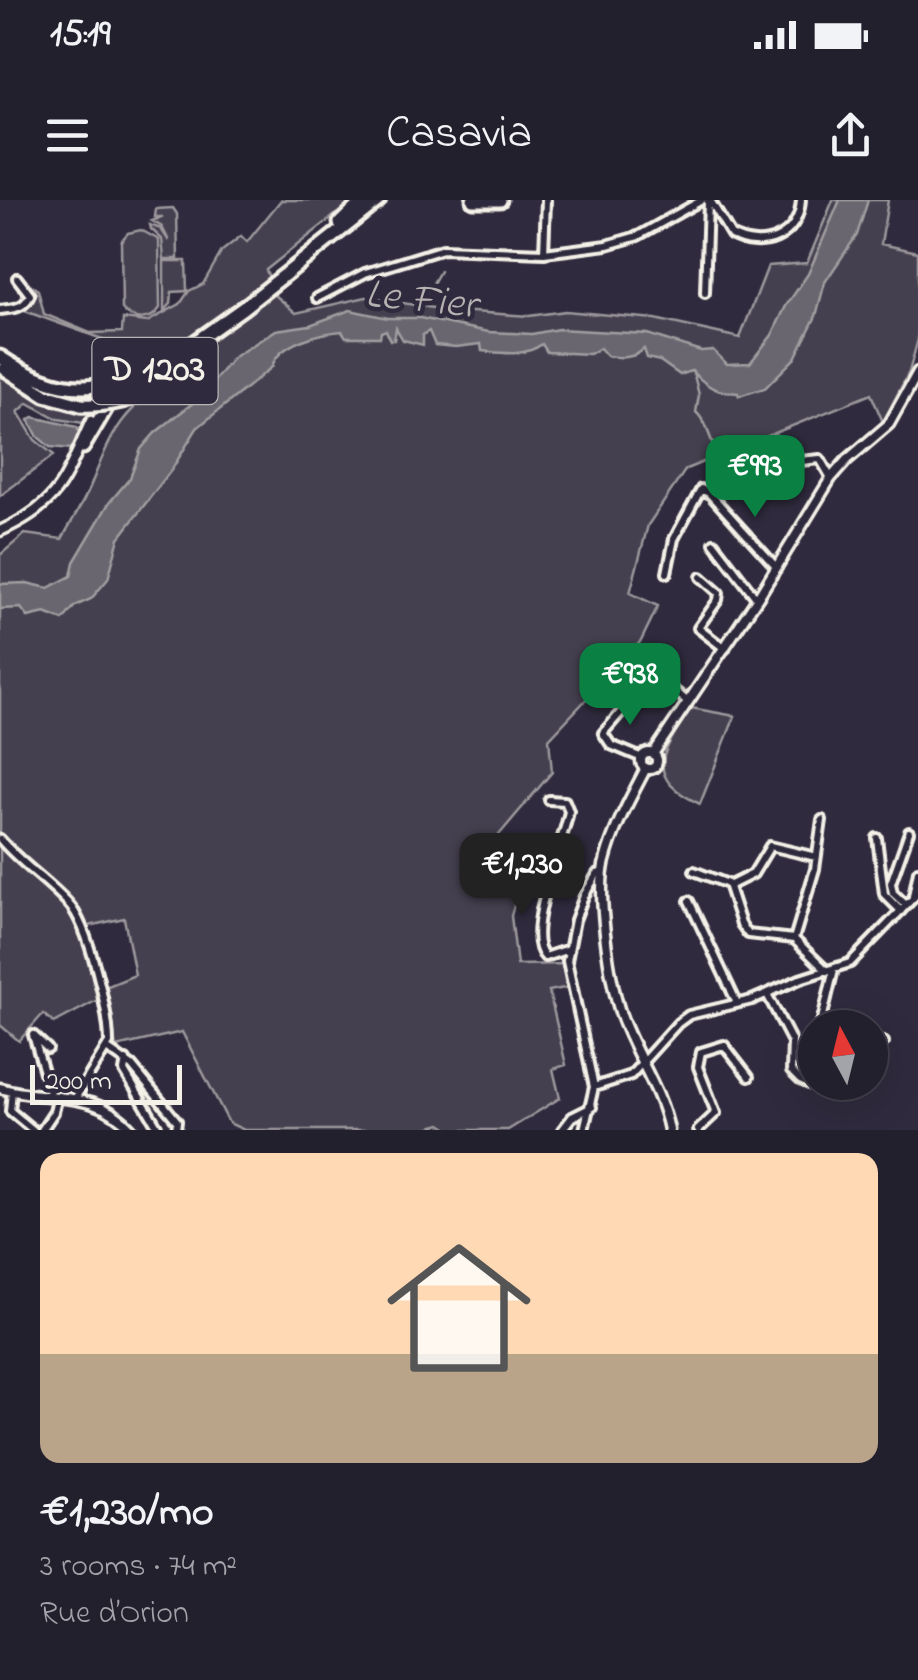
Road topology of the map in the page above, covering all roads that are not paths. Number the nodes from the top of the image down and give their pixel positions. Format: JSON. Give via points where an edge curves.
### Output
{"nodes":[{"id":1,"x":364,"y":200,"type":"edge"},
{"id":2,"x":379,"y":200,"type":"edge"},
{"id":3,"x":472,"y":200,"type":"edge"},
{"id":4,"x":500,"y":200,"type":"edge"},
{"id":5,"x":801,"y":200,"type":"edge"},
{"id":6,"x":547,"y":201,"type":"edge"},
{"id":7,"x":701,"y":201,"type":"edge"},
{"id":8,"x":340,"y":223,"type":"junction"},
{"id":9,"x":544,"y":254,"type":"junction"},
{"id":10,"x":17,"y":278,"type":"dead end"},
{"id":11,"x":705,"y":293,"type":"dead end"},
{"id":12,"x":317,"y":298,"type":"dead end"},
{"id":13,"x":243,"y":308,"type":"junction"},
{"id":14,"x":0,"y":310,"type":"edge"},
{"id":15,"x":187,"y":341,"type":"junction"},
{"id":16,"x":0,"y":358,"type":"edge"},
{"id":17,"x":0,"y":366,"type":"edge"},
{"id":18,"x":918,"y":372,"type":"edge"},
{"id":19,"x":91,"y":421,"type":"joint"},
{"id":20,"x":83,"y":448,"type":"joint"},
{"id":21,"x":781,"y":463,"type":"dead end"},
{"id":22,"x":831,"y":478,"type":"junction"},
{"id":23,"x":0,"y":534,"type":"edge"},
{"id":24,"x":740,"y":536,"type":"dead end"},
{"id":25,"x":714,"y":542,"type":"dead end"},
{"id":26,"x":776,"y":570,"type":"junction"},
{"id":27,"x":667,"y":573,"type":"dead end"},
{"id":28,"x":701,"y":578,"type":"dead end"},
{"id":29,"x":757,"y":599,"type":"junction"},
{"id":30,"x":724,"y":649,"type":"junction"},
{"id":31,"x":648,"y":669,"type":"dead end"},
{"id":32,"x":635,"y":696,"type":"dead end"},
{"id":33,"x":688,"y":702,"type":"junction"},
{"id":34,"x":653,"y":754,"type":"junction"},
{"id":35,"x":642,"y":758,"type":"junction"},
{"id":36,"x":646,"y":768,"type":"junction"},
{"id":37,"x":549,"y":800,"type":"dead end"},
{"id":38,"x":822,"y":820,"type":"dead end"},
{"id":39,"x":909,"y":832,"type":"dead end"},
{"id":40,"x":877,"y":838,"type":"dead end"},
{"id":41,"x":0,"y":839,"type":"edge"},
{"id":42,"x":816,"y":857,"type":"junction"},
{"id":43,"x":694,"y":871,"type":"dead end"},
{"id":44,"x":918,"y":871,"type":"edge"},
{"id":45,"x":603,"y":872,"type":"junction"},
{"id":46,"x":729,"y":886,"type":"junction"},
{"id":47,"x":916,"y":896,"type":"edge"},
{"id":48,"x":689,"y":901,"type":"dead end"},
{"id":49,"x":903,"y":908,"type":"junction"},
{"id":50,"x":794,"y":939,"type":"junction"},
{"id":51,"x":569,"y":948,"type":"junction"},
{"id":52,"x":552,"y":957,"type":"junction"},
{"id":53,"x":567,"y":961,"type":"junction"},
{"id":54,"x":831,"y":970,"type":"junction"},
{"id":55,"x":766,"y":994,"type":"junction"},
{"id":56,"x":737,"y":1003,"type":"junction"},
{"id":57,"x":824,"y":1010,"type":"edge"},
{"id":58,"x":48,"y":1049,"type":"dead end"},
{"id":59,"x":108,"y":1049,"type":"junction"},
{"id":60,"x":126,"y":1060,"type":"junction"},
{"id":61,"x":643,"y":1064,"type":"junction"},
{"id":62,"x":749,"y":1077,"type":"dead end"},
{"id":63,"x":798,"y":1078,"type":"edge"},
{"id":64,"x":0,"y":1088,"type":"edge"},
{"id":65,"x":594,"y":1088,"type":"junction"},
{"id":66,"x":12,"y":1092,"type":"junction"},
{"id":67,"x":55,"y":1096,"type":"junction"},
{"id":68,"x":76,"y":1098,"type":"junction"},
{"id":69,"x":592,"y":1106,"type":"junction"},
{"id":70,"x":157,"y":1126,"type":"dead end"},
{"id":71,"x":176,"y":1126,"type":"edge"},
{"id":72,"x":33,"y":1130,"type":"edge"},
{"id":73,"x":42,"y":1130,"type":"edge"},
{"id":74,"x":132,"y":1130,"type":"edge"},
{"id":75,"x":562,"y":1130,"type":"edge"},
{"id":76,"x":584,"y":1130,"type":"edge"},
{"id":77,"x":669,"y":1130,"type":"edge"},
{"id":78,"x":698,"y":1130,"type":"edge"}],
"edges":[{"from":1,"to":8,"type":"highway"},
{"from":2,"to":8,"type":"highway","number":"D 1203"},
{"from":2,"to":13,"type":"highway","number":"D 1203"},
{"from":3,"to":4,"type":"highway"},
{"from":5,"to":7,"type":"street","via":[[792,228],[758,244],[730,235]]},
{"from":6,"to":9,"type":"street"},
{"from":7,"to":9,"type":"street","via":[[638,236]]},
{"from":7,"to":11,"type":"street"},
{"from":8,"to":15,"type":"highway","number":"D 1203"},
{"from":9,"to":12,"type":"street","via":[[443,249],[364,272]]},
{"from":10,"to":14,"type":"street","via":[[30,295],[27,302]]},
{"from":13,"to":17,"type":"highway","number":"D 1203","bridge":true,"via":[[175,372],[132,399],[82,405],[45,395]]},
{"from":13,"to":20,"type":"highway","number":"D 1203","via":[[108,403]]},
{"from":15,"to":16,"type":"highway","number":"D 1203","via":[[128,378],[91,388],[42,381]]},
{"from":15,"to":19,"type":"highway","number":"D 1203","via":[[114,393]]},
{"from":18,"to":22,"type":"street","via":[[890,424]]},
{"from":19,"to":23,"type":"street","number":"D 1203","via":[[55,495]]},
{"from":20,"to":23,"type":"street","number":"D 1203","via":[[53,506]]},
{"from":21,"to":22,"type":"street","via":[[820,459]]},
{"from":22,"to":26,"type":"street"},
{"from":24,"to":26,"type":"street"},
{"from":25,"to":29,"type":"street"},
{"from":26,"to":27,"type":"street","via":[[700,489],[674,539]]},
{"from":26,"to":29,"type":"street"},
{"from":28,"to":30,"type":"street","via":[[719,594],[698,628]]},
{"from":29,"to":30,"type":"street"},
{"from":30,"to":33,"type":"street"},
{"from":31,"to":33,"type":"street"},
{"from":32,"to":35,"type":"street","via":[[604,736],[611,746]]},
{"from":33,"to":34,"type":"street"},
{"from":34,"to":35,"type":"street"},
{"from":34,"to":36,"type":"street","via":[[656,765]]},
{"from":35,"to":36,"type":"street"},
{"from":36,"to":45,"type":"street"},
{"from":37,"to":52,"type":"street","via":[[565,801],[569,811],[537,938],[542,955]]},
{"from":38,"to":42,"type":"street"},
{"from":39,"to":49,"type":"street","via":[[891,883]]},
{"from":40,"to":49,"type":"street","via":[[884,894]]},
{"from":41,"to":59,"type":"street","via":[[79,920]]},
{"from":42,"to":46,"type":"street","via":[[770,846],[754,874]]},
{"from":42,"to":50,"type":"street"},
{"from":43,"to":46,"type":"street"},
{"from":44,"to":47,"type":"street"},
{"from":45,"to":51,"type":"street","via":[[584,896]]},
{"from":45,"to":61,"type":"street","via":[[614,990]]},
{"from":46,"to":50,"type":"street","via":[[746,932]]},
{"from":47,"to":49,"type":"street"},
{"from":48,"to":56,"type":"street"},
{"from":49,"to":54,"type":"street","via":[[861,955]]},
{"from":50,"to":54,"type":"street"},
{"from":51,"to":52,"type":"street"},
{"from":51,"to":53,"type":"street"},
{"from":52,"to":53,"type":"street"},
{"from":53,"to":65,"type":"street"},
{"from":54,"to":55,"type":"street"},
{"from":54,"to":57,"type":"street"},
{"from":55,"to":56,"type":"street"},
{"from":55,"to":63,"type":"street","via":[[792,1042],[791,1071]]},
{"from":56,"to":61,"type":"street","via":[[683,1018]]},
{"from":58,"to":67,"type":"street","via":[[33,1035]]},
{"from":59,"to":60,"type":"street"},
{"from":59,"to":68,"type":"street"},
{"from":60,"to":70,"type":"street","via":[[124,1070]]},
{"from":60,"to":71,"type":"street"},
{"from":61,"to":65,"type":"street","via":[[624,1079]]},
{"from":61,"to":77,"type":"street"},
{"from":62,"to":78,"type":"street","via":[[724,1044],[700,1052],[698,1067],[716,1112]]},
{"from":64,"to":66,"type":"street"},
{"from":65,"to":69,"type":"street"},
{"from":66,"to":67,"type":"street"},
{"from":66,"to":72,"type":"street","via":[[10,1111]]},
{"from":67,"to":68,"type":"street"},
{"from":67,"to":73,"type":"street"},
{"from":68,"to":74,"type":"street"},
{"from":69,"to":75,"type":"street"},
{"from":69,"to":76,"type":"street"}]}
